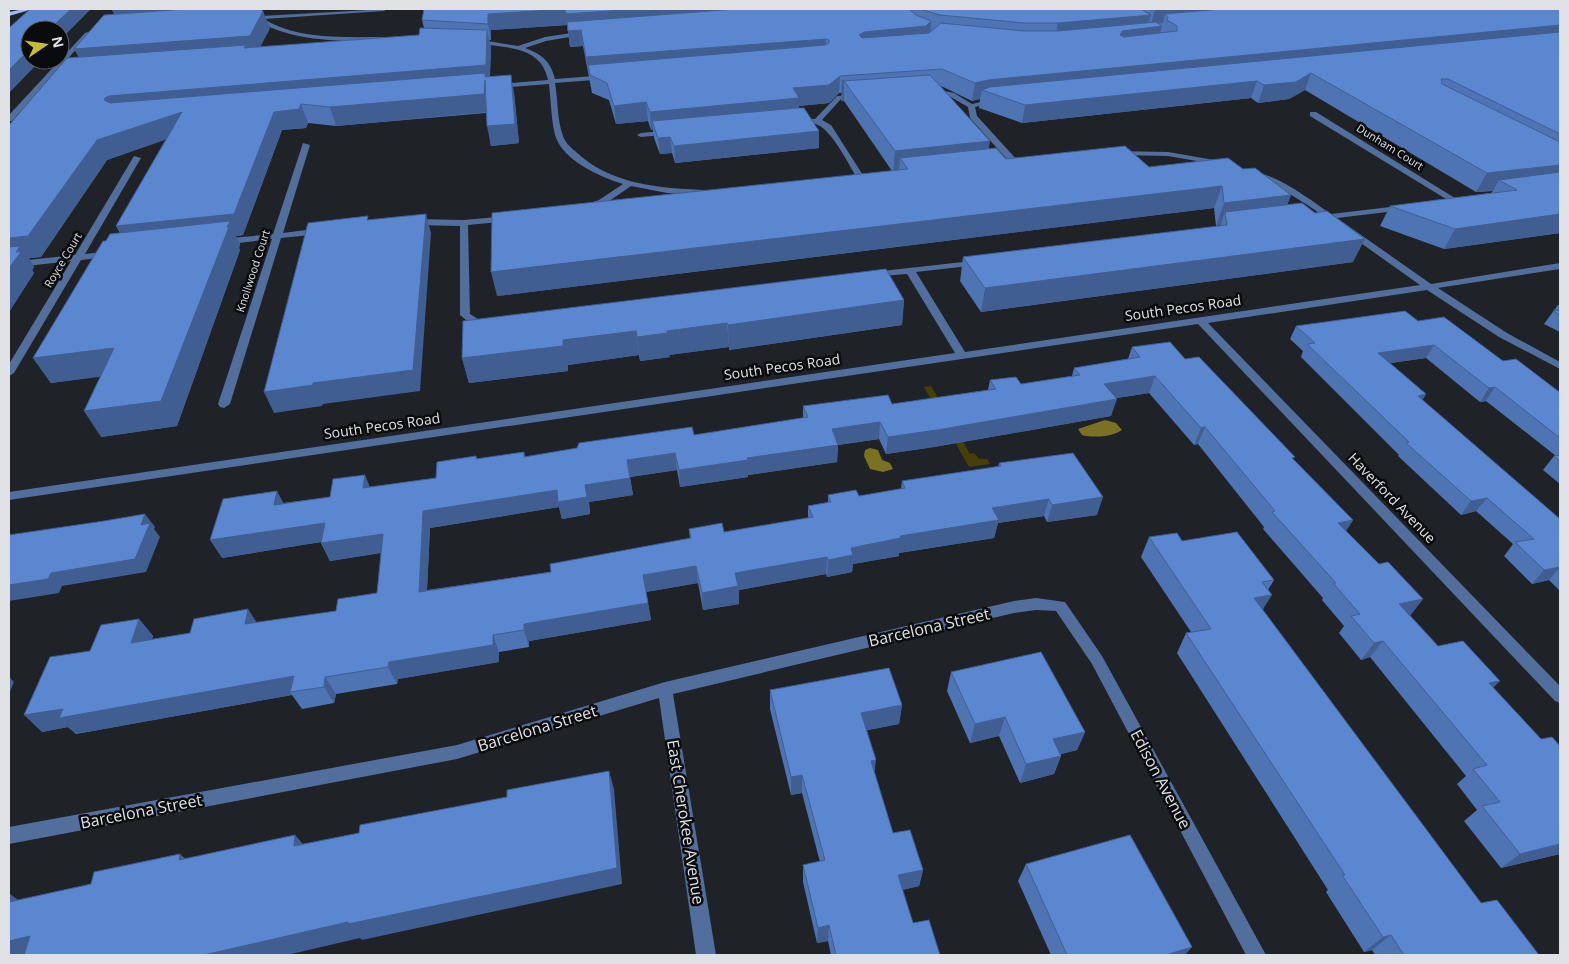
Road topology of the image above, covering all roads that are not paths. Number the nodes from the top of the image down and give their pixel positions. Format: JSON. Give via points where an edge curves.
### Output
{"nodes":[{"id":1,"x":30,"y":9,"type":"edge"},
{"id":2,"x":255,"y":9,"type":"edge"},
{"id":3,"x":384,"y":9,"type":"edge"},
{"id":4,"x":9,"y":14,"type":"edge"},
{"id":5,"x":249,"y":18,"type":"edge"},
{"id":6,"x":258,"y":18,"type":"junction"},
{"id":7,"x":110,"y":28,"type":"edge"},
{"id":8,"x":588,"y":32,"type":"edge"},
{"id":9,"x":324,"y":37,"type":"junction"},
{"id":10,"x":393,"y":39,"type":"edge"},
{"id":11,"x":460,"y":40,"type":"edge"},
{"id":12,"x":310,"y":44,"type":"edge"},
{"id":13,"x":518,"y":48,"type":"junction"},
{"id":14,"x":59,"y":73,"type":"edge"},
{"id":15,"x":49,"y":74,"type":"junction"},
{"id":16,"x":619,"y":76,"type":"edge"},
{"id":17,"x":551,"y":81,"type":"junction"},
{"id":18,"x":492,"y":86,"type":"edge"},
{"id":19,"x":922,"y":91,"type":"edge"},
{"id":20,"x":867,"y":95,"type":"edge"},
{"id":21,"x":1006,"y":99,"type":"edge"},
{"id":22,"x":971,"y":106,"type":"junction"},
{"id":23,"x":1313,"y":114,"type":"dead end"},
{"id":24,"x":9,"y":119,"type":"edge"},
{"id":25,"x":787,"y":121,"type":"edge"},
{"id":26,"x":817,"y":121,"type":"junction"},
{"id":27,"x":680,"y":131,"type":"edge"},
{"id":28,"x":642,"y":135,"type":"dead end"},
{"id":29,"x":306,"y":145,"type":"dead end"},
{"id":30,"x":1104,"y":154,"type":"edge"},
{"id":31,"x":138,"y":158,"type":"dead end"},
{"id":32,"x":1026,"y":162,"type":"edge"},
{"id":33,"x":1016,"y":164,"type":"junction"},
{"id":34,"x":1006,"y":165,"type":"edge"},
{"id":35,"x":1228,"y":166,"type":"edge"},
{"id":36,"x":1247,"y":172,"type":"edge"},
{"id":37,"x":872,"y":179,"type":"edge"},
{"id":38,"x":862,"y":180,"type":"junction"},
{"id":39,"x":852,"y":182,"type":"edge"},
{"id":40,"x":630,"y":183,"type":"junction"},
{"id":41,"x":714,"y":194,"type":"edge"},
{"id":42,"x":1435,"y":203,"type":"edge"},
{"id":43,"x":1416,"y":205,"type":"edge"},
{"id":44,"x":578,"y":209,"type":"edge"},
{"id":45,"x":1329,"y":216,"type":"junction"},
{"id":46,"x":513,"y":218,"type":"edge"},
{"id":47,"x":1310,"y":219,"type":"edge"},
{"id":48,"x":404,"y":222,"type":"edge"},
{"id":49,"x":464,"y":223,"type":"junction"},
{"id":50,"x":326,"y":230,"type":"edge"},
{"id":51,"x":277,"y":235,"type":"junction"},
{"id":52,"x":211,"y":243,"type":"edge"},
{"id":53,"x":116,"y":253,"type":"edge"},
{"id":54,"x":78,"y":258,"type":"junction"},
{"id":55,"x":988,"y":260,"type":"edge"},
{"id":56,"x":9,"y":265,"type":"edge"},
{"id":57,"x":1560,"y":266,"type":"edge"},
{"id":58,"x":910,"y":270,"type":"junction"},
{"id":59,"x":861,"y":277,"type":"edge"},
{"id":60,"x":1429,"y":287,"type":"junction"},
{"id":61,"x":1201,"y":321,"type":"junction"},
{"id":62,"x":498,"y":322,"type":"edge"},
{"id":63,"x":962,"y":356,"type":"junction"},
{"id":64,"x":1560,"y":366,"type":"edge"},
{"id":65,"x":9,"y":373,"type":"edge"},
{"id":66,"x":224,"y":404,"type":"dead end"},
{"id":67,"x":9,"y":496,"type":"edge"},
{"id":68,"x":1060,"y":606,"type":"joint"},
{"id":69,"x":665,"y":689,"type":"junction"},
{"id":70,"x":1560,"y":696,"type":"edge"},
{"id":71,"x":9,"y":836,"type":"edge"},
{"id":72,"x":706,"y":955,"type":"edge"},
{"id":73,"x":1256,"y":955,"type":"edge"}],
"edges":[{"from":1,"to":4,"type":"main road"},
{"from":2,"to":6,"type":"street"},
{"from":3,"to":6,"type":"street"},
{"from":5,"to":6,"type":"street"},
{"from":6,"to":9,"type":"street","via":[[293,33]]},
{"from":7,"to":15,"type":"street","via":[[87,34]]},
{"from":8,"to":13,"type":"street","via":[[545,39]]},
{"from":9,"to":10,"type":"street"},
{"from":9,"to":12,"type":"street"},
{"from":11,"to":13,"type":"street"},
{"from":13,"to":17,"type":"street","via":[[545,62]]},
{"from":14,"to":15,"type":"street"},
{"from":15,"to":24,"type":"street"},
{"from":16,"to":17,"type":"street"},
{"from":17,"to":18,"type":"street"},
{"from":17,"to":40,"type":"street","via":[[559,138],[578,161],[595,171]]},
{"from":19,"to":22,"type":"street","via":[[940,90]]},
{"from":20,"to":26,"type":"street","via":[[839,97]]},
{"from":21,"to":22,"type":"street"},
{"from":22,"to":33,"type":"street","via":[[973,116]]},
{"from":23,"to":42,"type":"street","name":"Dunham Court","via":[[1459,200]]},
{"from":25,"to":26,"type":"street"},
{"from":26,"to":38,"type":"street","via":[[828,127]]},
{"from":27,"to":28,"type":"street"},
{"from":29,"to":51,"type":"street","name":"Knollwood Court"},
{"from":30,"to":35,"type":"street","via":[[1168,154]]},
{"from":31,"to":54,"type":"street","name":"Royce Court"},
{"from":32,"to":33,"type":"street"},
{"from":33,"to":34,"type":"street"},
{"from":36,"to":45,"type":"street","via":[[1275,182]]},
{"from":37,"to":38,"type":"street"},
{"from":38,"to":39,"type":"street"},
{"from":40,"to":41,"type":"street","via":[[679,192]]},
{"from":40,"to":44,"type":"street","via":[[602,202]]},
{"from":43,"to":45,"type":"street"},
{"from":45,"to":47,"type":"street"},
{"from":45,"to":60,"type":"street"},
{"from":46,"to":49,"type":"street"},
{"from":48,"to":49,"type":"street"},
{"from":49,"to":62,"type":"street","via":[[465,315],[475,322]]},
{"from":50,"to":51,"type":"street"},
{"from":51,"to":52,"type":"street"},
{"from":51,"to":66,"type":"street","name":"Knollwood Court"},
{"from":53,"to":54,"type":"street"},
{"from":54,"to":56,"type":"street"},
{"from":54,"to":65,"type":"street","name":"Royce Court"},
{"from":55,"to":58,"type":"street"},
{"from":57,"to":60,"type":"street","name":"South Pecos Road"},
{"from":58,"to":59,"type":"street"},
{"from":58,"to":63,"type":"street"},
{"from":60,"to":61,"type":"street","name":"South Pecos Road"},
{"from":60,"to":64,"type":"street","via":[[1503,335]]},
{"from":61,"to":63,"type":"street","name":"South Pecos Road"},
{"from":61,"to":70,"type":"street","name":"Haverford Avenue"},
{"from":63,"to":67,"type":"street","name":"South Pecos Road"},
{"from":68,"to":69,"type":"street","name":"Barcelona Street","via":[[1036,604],[1014,607]]},
{"from":68,"to":73,"type":"street","name":"Edison Avenue","via":[[1097,660]]},
{"from":69,"to":71,"type":"street","name":"Barcelona Street","via":[[457,752]]},
{"from":69,"to":72,"type":"street","name":"East Cherokee Avenue"}]}
